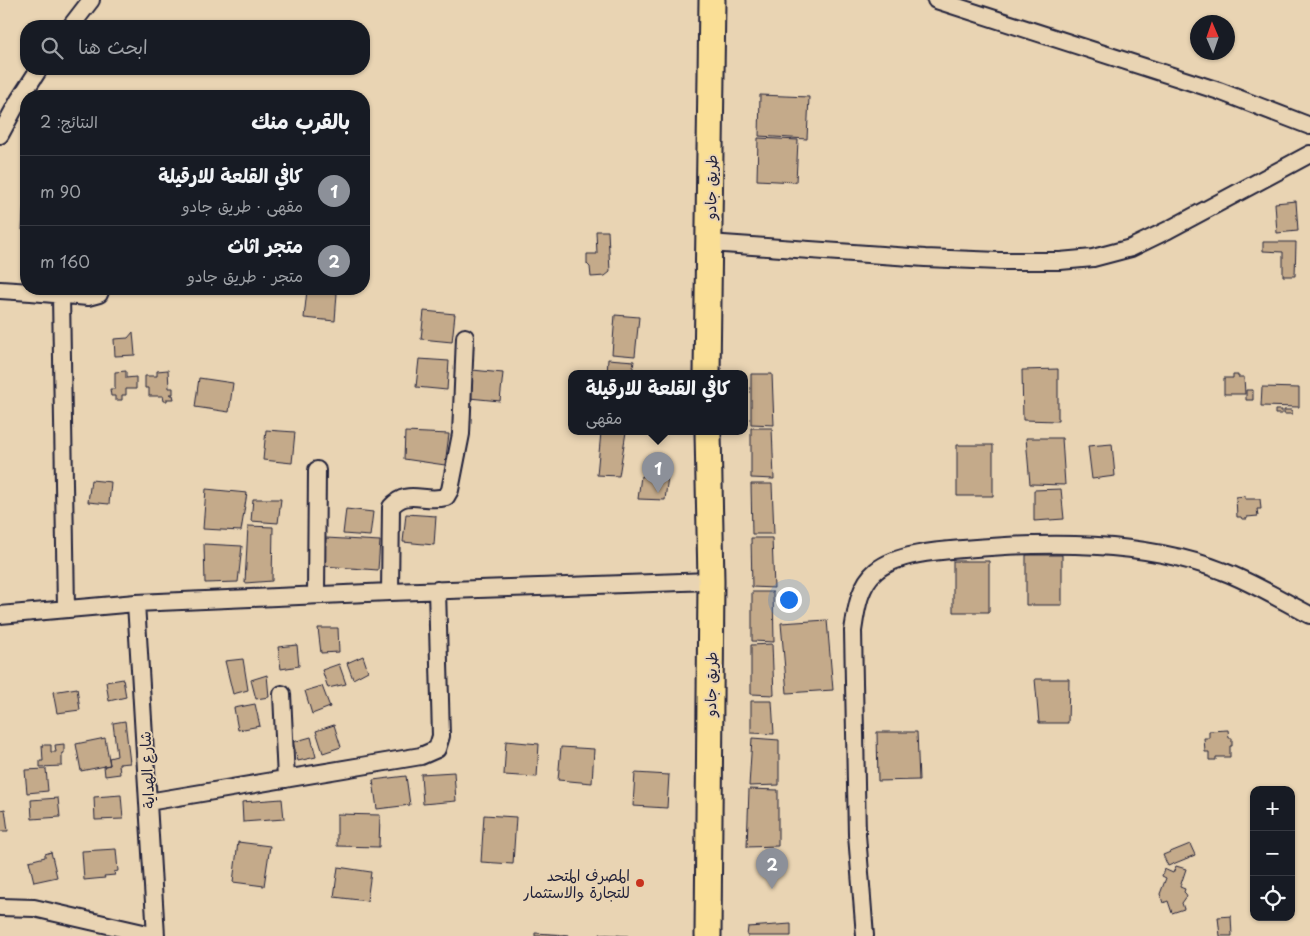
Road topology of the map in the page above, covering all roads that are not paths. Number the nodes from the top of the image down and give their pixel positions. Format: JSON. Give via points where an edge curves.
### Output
{"nodes":[{"id":1,"x":91,"y":0,"type":"edge"},
{"id":2,"x":712,"y":0,"type":"edge"},
{"id":3,"x":936,"y":0,"type":"edge"},
{"id":4,"x":76,"y":20,"type":"edge"},
{"id":5,"x":35,"y":75,"type":"edge"},
{"id":6,"x":25,"y":90,"type":"edge"},
{"id":7,"x":20,"y":98,"type":"edge"},
{"id":8,"x":1310,"y":126,"type":"edge"},
{"id":9,"x":2,"y":129,"type":"edge"},
{"id":10,"x":1310,"y":154,"type":"edge"},
{"id":11,"x":709,"y":243,"type":"junction"},
{"id":12,"x":0,"y":290,"type":"edge"},
{"id":13,"x":20,"y":292,"type":"edge"},
{"id":14,"x":61,"y":295,"type":"joint"},
{"id":15,"x":95,"y":295,"type":"edge"},
{"id":16,"x":465,"y":337,"type":"dead end"},
{"id":17,"x":708,"y":370,"type":"edge"},
{"id":18,"x":708,"y":435,"type":"edge"},
{"id":19,"x":317,"y":470,"type":"dead end"},
{"id":20,"x":711,"y":581,"type":"junction"},
{"id":21,"x":437,"y":590,"type":"junction"},
{"id":22,"x":390,"y":592,"type":"junction"},
{"id":23,"x":316,"y":595,"type":"junction"},
{"id":24,"x":136,"y":603,"type":"junction"},
{"id":25,"x":66,"y":609,"type":"junction"},
{"id":26,"x":0,"y":615,"type":"edge"},
{"id":27,"x":1310,"y":615,"type":"edge"},
{"id":28,"x":282,"y":694,"type":"dead end"},
{"id":29,"x":286,"y":779,"type":"junction"},
{"id":30,"x":148,"y":802,"type":"junction"},
{"id":31,"x":0,"y":907,"type":"edge"},
{"id":32,"x":156,"y":936,"type":"edge"},
{"id":33,"x":708,"y":936,"type":"edge"},
{"id":34,"x":865,"y":936,"type":"edge"}],
"edges":[{"from":1,"to":4,"type":"street"},
{"from":2,"to":11,"type":"highway","name":"طريق جادو"},
{"from":3,"to":8,"type":"street","via":[[1219,91]]},
{"from":5,"to":6,"type":"street"},
{"from":7,"to":9,"type":"street"},
{"from":10,"to":11,"type":"street","via":[[1132,248],[1093,258],[1060,261],[915,258]]},
{"from":11,"to":17,"type":"highway","name":"طريق جادو"},
{"from":12,"to":13,"type":"street"},
{"from":14,"to":15,"type":"street"},
{"from":14,"to":25,"type":"street"},
{"from":16,"to":22,"type":"street","via":[[461,434],[450,490],[446,497],[439,499],[398,499],[391,507]]},
{"from":18,"to":20,"type":"highway","name":"طريق جادو"},
{"from":19,"to":23,"type":"street"},
{"from":20,"to":21,"type":"street"},
{"from":20,"to":33,"type":"highway","name":"طريق جادو"},
{"from":21,"to":22,"type":"street"},
{"from":21,"to":29,"type":"street","via":[[441,736],[437,749],[421,756]]},
{"from":22,"to":23,"type":"street"},
{"from":23,"to":24,"type":"street"},
{"from":24,"to":25,"type":"street"},
{"from":24,"to":30,"type":"street","name":"شارع الهداية"},
{"from":25,"to":26,"type":"street"},
{"from":27,"to":34,"type":"street","via":[[1222,570],[1139,550],[1043,544],[1004,546],[910,557],[875,572],[862,594],[854,631],[857,836]]},
{"from":28,"to":29,"type":"street"},
{"from":29,"to":30,"type":"street"},
{"from":30,"to":32,"type":"street","name":"شارع الهداية"},
{"from":31,"to":32,"type":"street","via":[[34,908]]}]}
